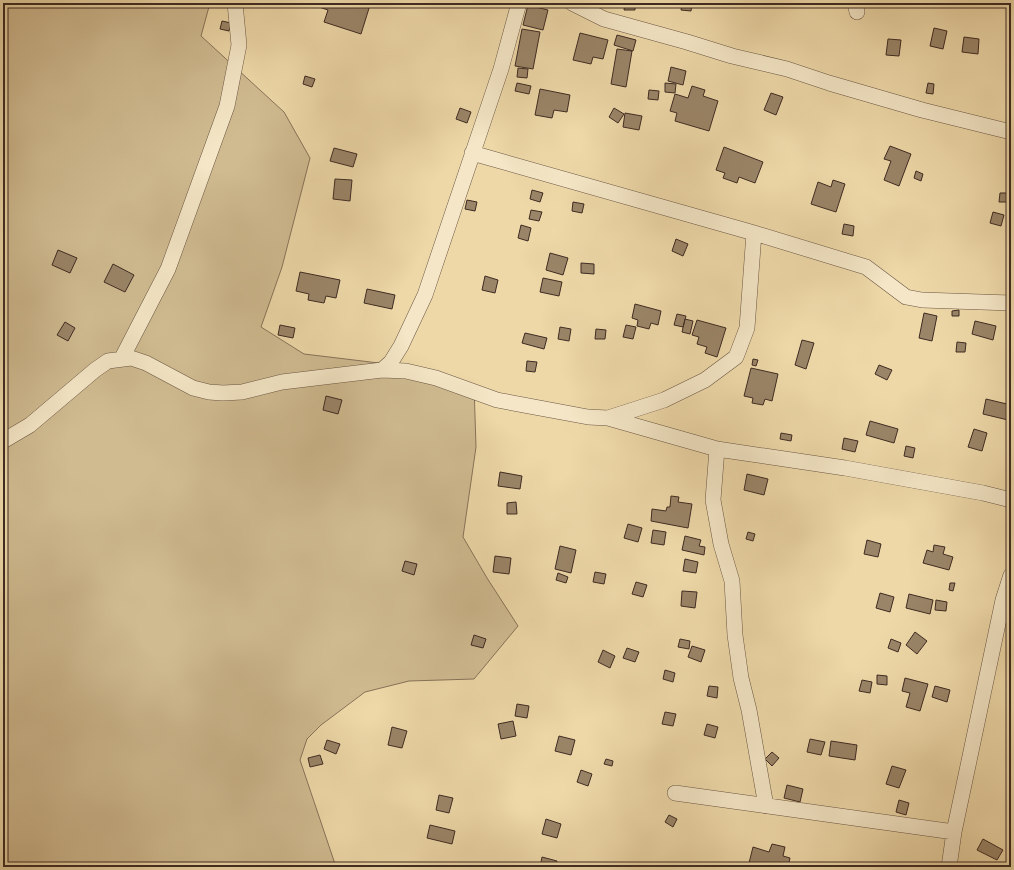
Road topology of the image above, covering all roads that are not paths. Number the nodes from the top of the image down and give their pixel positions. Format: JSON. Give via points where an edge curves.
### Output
{"nodes":[{"id":1,"x":235,"y":3,"type":"edge"},
{"id":2,"x":519,"y":3,"type":"edge"},
{"id":3,"x":572,"y":3,"type":"edge"},
{"id":4,"x":1011,"y":132,"type":"edge"},
{"id":5,"x":472,"y":153,"type":"junction"},
{"id":6,"x":754,"y":233,"type":"junction"},
{"id":7,"x":1011,"y":303,"type":"edge"},
{"id":8,"x":122,"y":358,"type":"junction"},
{"id":9,"x":382,"y":370,"type":"junction"},
{"id":10,"x":608,"y":418,"type":"junction"},
{"id":11,"x":3,"y":441,"type":"edge"},
{"id":12,"x":717,"y":449,"type":"junction"},
{"id":13,"x":1011,"y":500,"type":"edge"},
{"id":14,"x":1011,"y":575,"type":"edge"},
{"id":15,"x":675,"y":793,"type":"dead end"},
{"id":16,"x":766,"y":806,"type":"junction"},
{"id":17,"x":954,"y":832,"type":"junction"},
{"id":18,"x":948,"y":867,"type":"edge"}],
"edges":[{"from":1,"to":8,"type":"street","via":[[239,45],[227,106],[168,269]]},
{"from":2,"to":5,"type":"street","via":[[501,69]]},
{"from":3,"to":4,"type":"street","via":[[604,19],[787,69],[922,110]]},
{"from":5,"to":6,"type":"street"},
{"from":5,"to":9,"type":"street","via":[[425,296],[401,346]]},
{"from":6,"to":7,"type":"street","via":[[866,267],[906,297],[922,300]]},
{"from":6,"to":10,"type":"street","via":[[747,328],[736,357],[705,380],[664,400]]},
{"from":8,"to":9,"type":"street","via":[[146,363],[193,388],[223,393],[242,392],[282,382]]},
{"from":8,"to":11,"type":"street","via":[[108,361],[95,370],[30,425]]},
{"from":9,"to":10,"type":"street","via":[[406,371],[436,378],[497,400],[588,417]]},
{"from":10,"to":12,"type":"street"},
{"from":12,"to":13,"type":"street","via":[[845,468]]},
{"from":12,"to":16,"type":"street","via":[[713,500],[721,544],[732,581],[735,635],[741,678]]},
{"from":14,"to":17,"type":"street"},
{"from":15,"to":16,"type":"street"},
{"from":16,"to":17,"type":"street"},
{"from":17,"to":18,"type":"street"}]}
